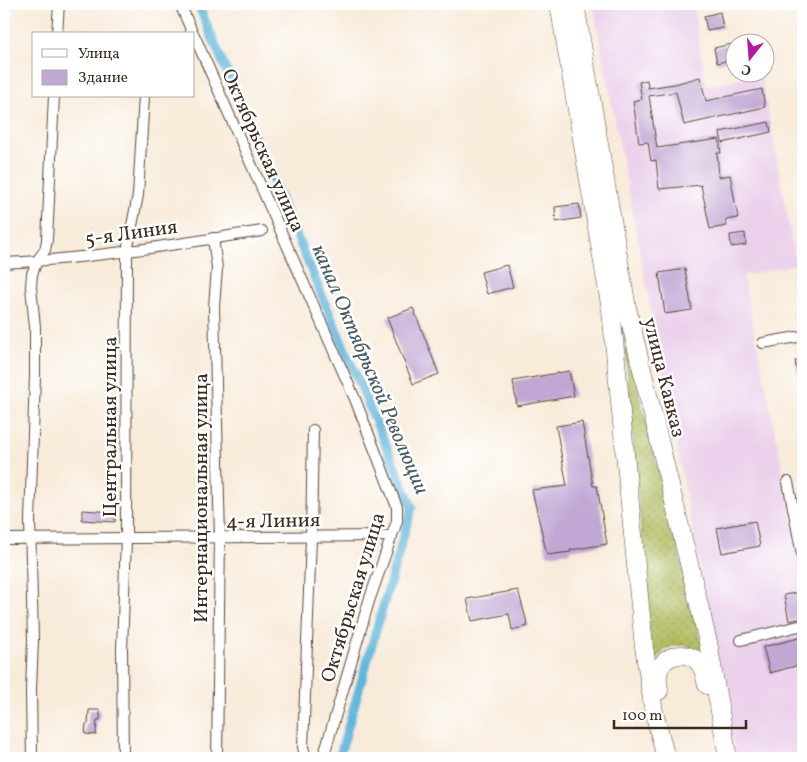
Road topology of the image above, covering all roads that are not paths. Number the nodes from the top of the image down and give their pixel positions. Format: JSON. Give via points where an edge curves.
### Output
{"nodes":[{"id":1,"x":59,"y":4,"type":"edge"},
{"id":2,"x":180,"y":4,"type":"edge"},
{"id":3,"x":558,"y":4,"type":"edge"},
{"id":4,"x":575,"y":4,"type":"edge"},
{"id":5,"x":57,"y":32,"type":"edge"},
{"id":6,"x":193,"y":32,"type":"edge"},
{"id":7,"x":195,"y":36,"type":"edge"},
{"id":8,"x":54,"y":98,"type":"edge"},
{"id":9,"x":144,"y":98,"type":"edge"},
{"id":10,"x":262,"y":231,"type":"dead end"},
{"id":11,"x":213,"y":238,"type":"junction"},
{"id":12,"x":127,"y":251,"type":"junction"},
{"id":13,"x":37,"y":261,"type":"junction"},
{"id":14,"x":4,"y":263,"type":"edge"},
{"id":15,"x":803,"y":336,"type":"edge"},
{"id":16,"x":763,"y":343,"type":"dead end"},
{"id":17,"x":313,"y":430,"type":"dead end"},
{"id":18,"x":788,"y":482,"type":"dead end"},
{"id":19,"x":392,"y":536,"type":"junction"},
{"id":20,"x":126,"y":538,"type":"junction"},
{"id":21,"x":220,"y":538,"type":"junction"},
{"id":22,"x":311,"y":538,"type":"junction"},
{"id":23,"x":4,"y":539,"type":"edge"},
{"id":24,"x":31,"y":539,"type":"junction"},
{"id":25,"x":803,"y":560,"type":"edge"},
{"id":26,"x":803,"y":625,"type":"edge"},
{"id":27,"x":741,"y":640,"type":"dead end"},
{"id":28,"x":32,"y":758,"type":"edge"},
{"id":29,"x":123,"y":758,"type":"edge"},
{"id":30,"x":218,"y":758,"type":"edge"},
{"id":31,"x":308,"y":758,"type":"edge"},
{"id":32,"x":323,"y":758,"type":"edge"},
{"id":33,"x":668,"y":758,"type":"edge"},
{"id":34,"x":727,"y":758,"type":"edge"}],
"edges":[{"from":1,"to":5,"type":"street"},
{"from":2,"to":6,"type":"street","name":"Октябрьская улица"},
{"from":3,"to":33,"type":"highway","name":"улица Кавказ","via":[[611,310],[644,647],[654,712]]},
{"from":4,"to":34,"type":"highway","name":"улица Кавказ","via":[[626,308],[708,642]]},
{"from":7,"to":19,"type":"street","name":"Октябрьская улица","via":[[355,399],[397,508]]},
{"from":8,"to":13,"type":"street","via":[[47,240]]},
{"from":9,"to":12,"type":"street","name":"Центральная улица","via":[[138,195]]},
{"from":10,"to":11,"type":"street","name":"5-я Линия"},
{"from":11,"to":12,"type":"street","name":"5-я Линия"},
{"from":11,"to":21,"type":"street","name":"Интернациональная улица","via":[[217,268],[214,307]]},
{"from":12,"to":13,"type":"street","name":"5-я Линия"},
{"from":12,"to":20,"type":"street","name":"Центральная улица"},
{"from":13,"to":14,"type":"street","name":"5-я Линия"},
{"from":13,"to":24,"type":"street","via":[[31,287],[35,327]]},
{"from":15,"to":16,"type":"street"},
{"from":17,"to":22,"type":"street"},
{"from":18,"to":25,"type":"street"},
{"from":19,"to":22,"type":"street","name":"4-я Линия"},
{"from":19,"to":32,"type":"street","name":"Октябрьская улица","via":[[366,611]]},
{"from":20,"to":21,"type":"street","name":"4-я Линия"},
{"from":20,"to":24,"type":"street","name":"4-я Линия"},
{"from":20,"to":29,"type":"street","name":"Центральная улица"},
{"from":21,"to":22,"type":"street","name":"4-я Линия"},
{"from":21,"to":30,"type":"street","name":"Интернациональная улица"},
{"from":22,"to":31,"type":"street","via":[[303,746]]},
{"from":23,"to":24,"type":"street","name":"4-я Линия"},
{"from":24,"to":28,"type":"street"},
{"from":26,"to":27,"type":"street"},
{"from":33,"to":34,"type":"highway","via":[[657,676],[661,666],[676,654],[695,659],[702,668]]}]}
